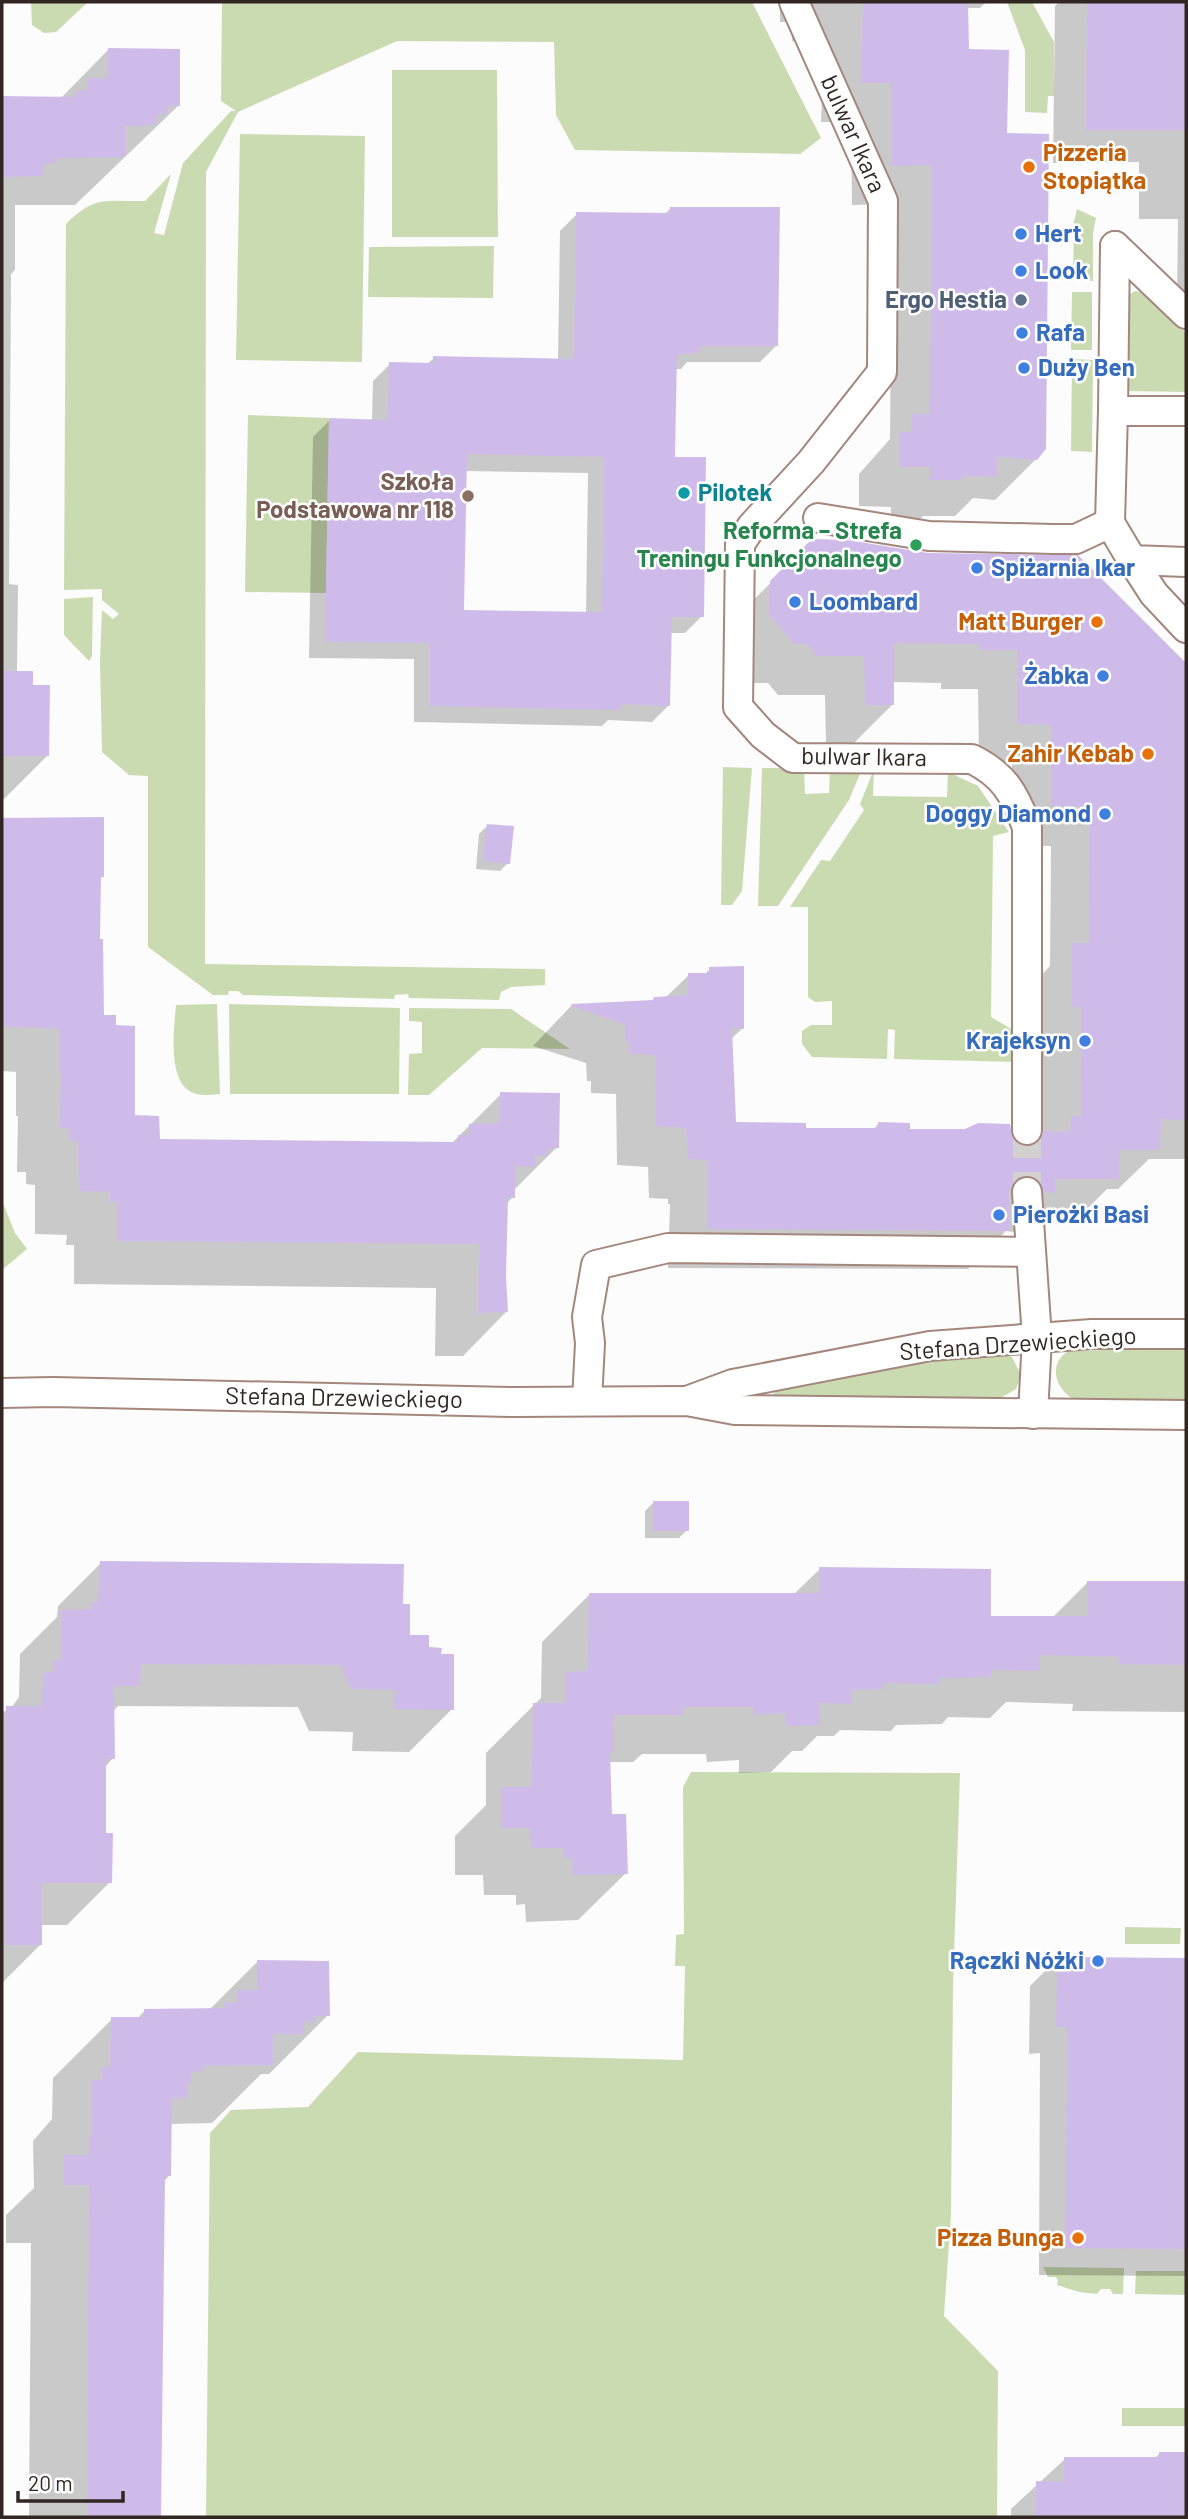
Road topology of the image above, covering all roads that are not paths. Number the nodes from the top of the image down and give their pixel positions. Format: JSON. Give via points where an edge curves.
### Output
{"nodes":[{"id":1,"x":794,"y":2,"type":"edge"},
{"id":2,"x":1186,"y":314,"type":"edge"},
{"id":3,"x":1113,"y":411,"type":"junction"},
{"id":4,"x":1186,"y":411,"type":"edge"},
{"id":5,"x":818,"y":518,"type":"dead end"},
{"id":6,"x":1110,"y":523,"type":"junction"},
{"id":7,"x":1132,"y":560,"type":"junction"},
{"id":8,"x":1186,"y":562,"type":"edge"},
{"id":9,"x":1186,"y":628,"type":"edge"},
{"id":10,"x":1027,"y":1130,"type":"tunnel mouth"},
{"id":11,"x":1027,"y":1192,"type":"tunnel mouth"},
{"id":12,"x":1031,"y":1252,"type":"junction"},
{"id":13,"x":1186,"y":1334,"type":"edge"},
{"id":14,"x":1037,"y":1338,"type":"junction"},
{"id":15,"x":2,"y":1393,"type":"edge"},
{"id":16,"x":587,"y":1401,"type":"junction"},
{"id":17,"x":687,"y":1401,"type":"junction"},
{"id":18,"x":1033,"y":1414,"type":"junction"},
{"id":19,"x":1186,"y":1415,"type":"edge"}],
"edges":[{"from":1,"to":10,"type":"street","name":"bulwar Ikara","via":[[883,201],[882,372],[740,544],[738,707],[763,735],[793,758],[972,759],[1006,783],[1027,827]]},
{"from":2,"to":3,"type":"street","via":[[1115,246]]},
{"from":3,"to":4,"type":"street"},
{"from":3,"to":6,"type":"street"},
{"from":5,"to":6,"type":"street","via":[[929,536],[1053,539],[1076,539]]},
{"from":6,"to":7,"type":"street"},
{"from":7,"to":8,"type":"street"},
{"from":7,"to":9,"type":"street","via":[[1154,594]]},
{"from":11,"to":12,"type":"street"},
{"from":12,"to":14,"type":"street"},
{"from":12,"to":16,"type":"street","via":[[668,1248],[596,1265],[587,1317]]},
{"from":13,"to":14,"type":"street","name":"Stefana Drzewieckiego"},
{"from":14,"to":17,"type":"street","name":"Stefana Drzewieckiego","via":[[930,1346],[733,1384]]},
{"from":14,"to":18,"type":"street"},
{"from":15,"to":16,"type":"street","name":"Stefana Drzewieckiego"},
{"from":16,"to":17,"type":"street","name":"Stefana Drzewieckiego"},
{"from":17,"to":18,"type":"street","name":"Stefana Drzewieckiego","via":[[735,1410]]},
{"from":18,"to":19,"type":"street","name":"Stefana Drzewieckiego"}]}
